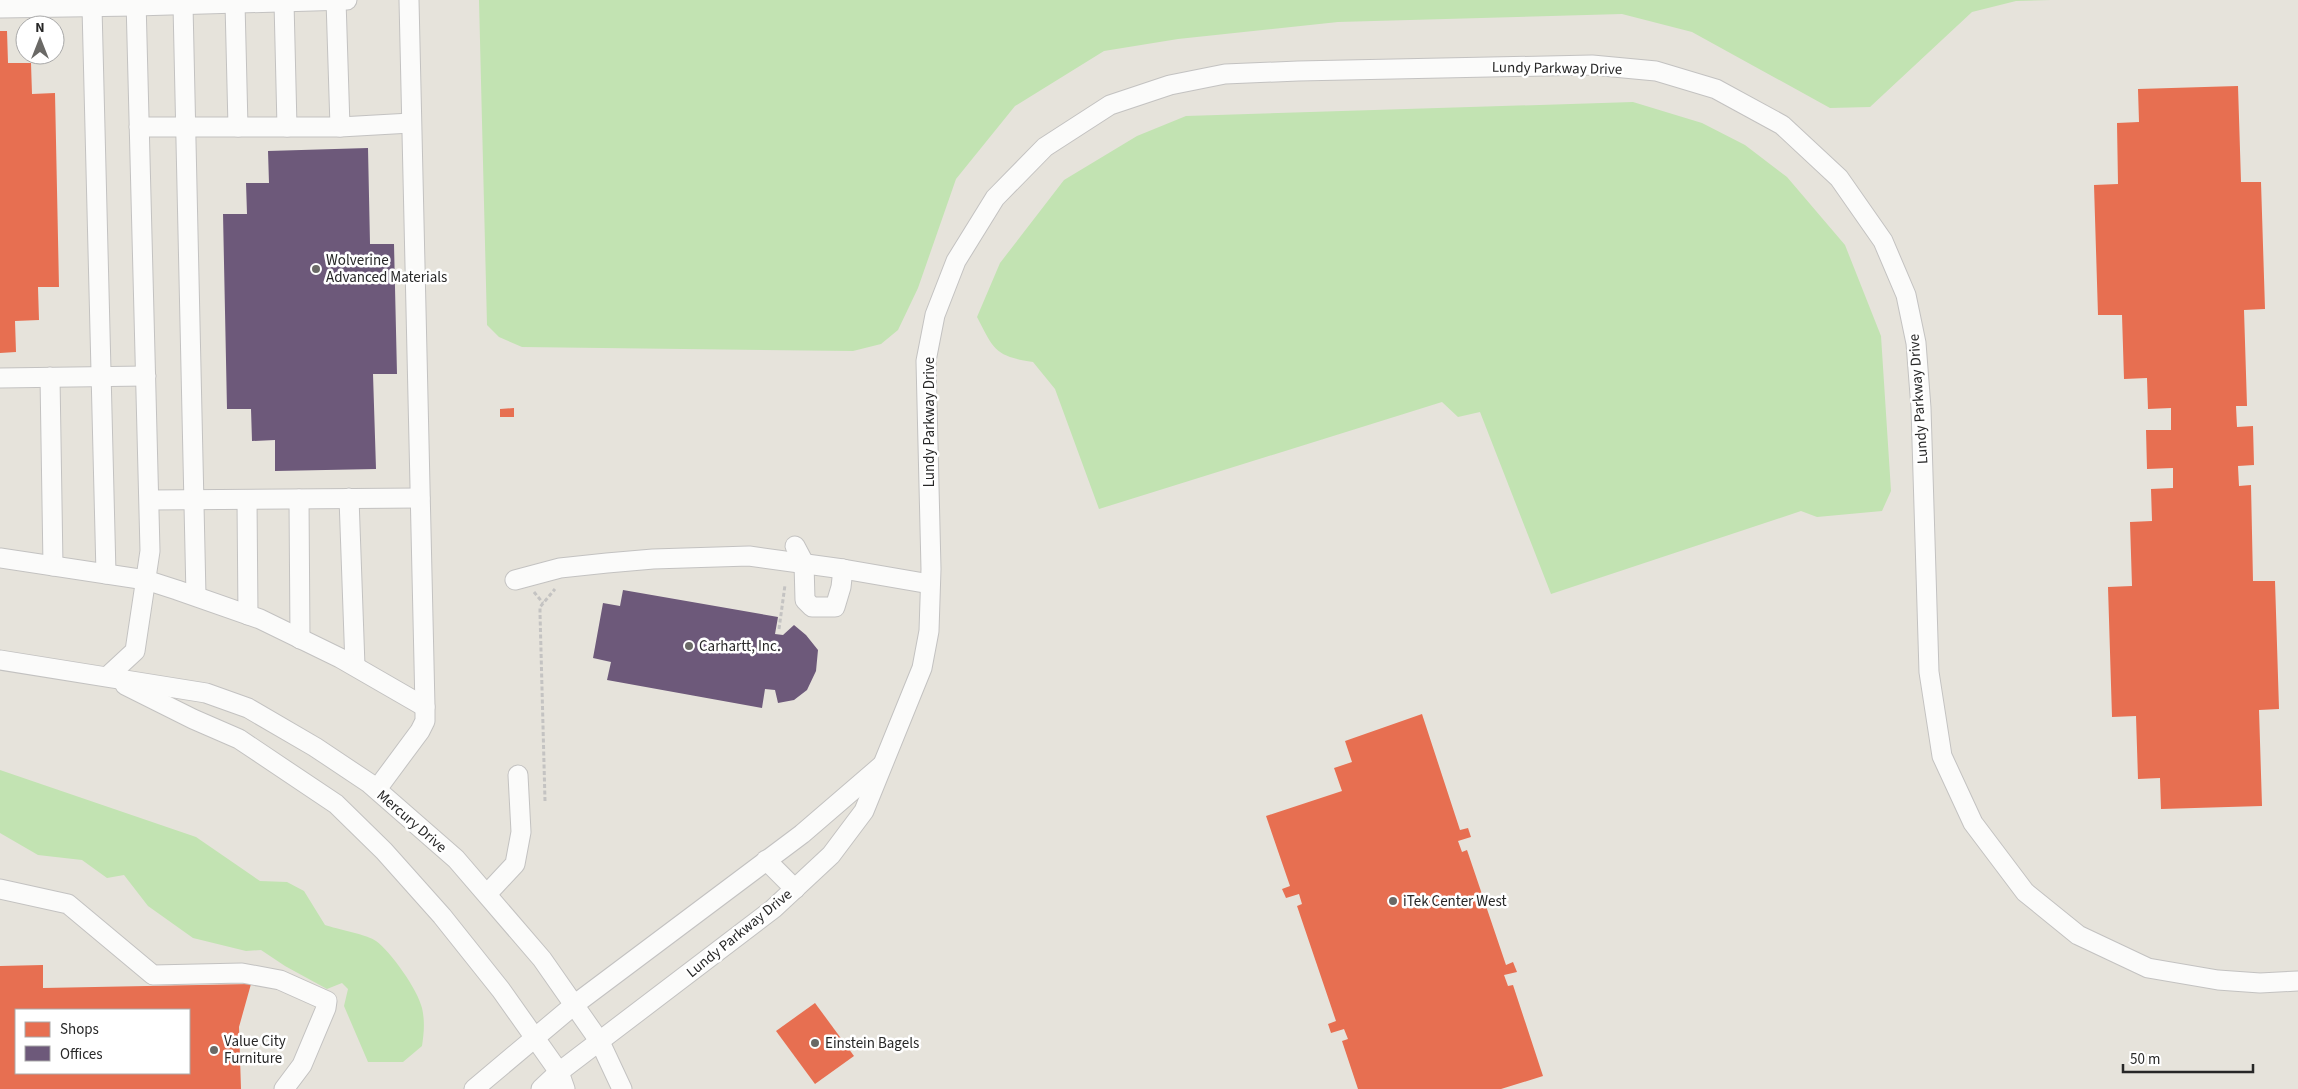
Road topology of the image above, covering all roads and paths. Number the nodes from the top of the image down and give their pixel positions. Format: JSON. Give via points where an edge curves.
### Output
{"nodes":[{"id":1,"x":336,"y":0,"type":"edge"},
{"id":2,"x":347,"y":0,"type":"edge"},
{"id":3,"x":408,"y":0,"type":"edge"},
{"id":4,"x":284,"y":2,"type":"junction"},
{"id":5,"x":136,"y":3,"type":"edge"},
{"id":6,"x":236,"y":3,"type":"junction"},
{"id":7,"x":183,"y":5,"type":"junction"},
{"id":8,"x":92,"y":7,"type":"junction"},
{"id":9,"x":0,"y":8,"type":"edge"},
{"id":10,"x":411,"y":123,"type":"junction"},
{"id":11,"x":139,"y":127,"type":"junction"},
{"id":12,"x":185,"y":127,"type":"junction"},
{"id":13,"x":238,"y":127,"type":"junction"},
{"id":14,"x":287,"y":127,"type":"junction"},
{"id":15,"x":340,"y":127,"type":"junction"},
{"id":16,"x":101,"y":376,"type":"junction"},
{"id":17,"x":146,"y":376,"type":"junction"},
{"id":18,"x":50,"y":377,"type":"junction"},
{"id":19,"x":0,"y":378,"type":"edge"},
{"id":20,"x":350,"y":498,"type":"junction"},
{"id":21,"x":420,"y":498,"type":"junction"},
{"id":22,"x":299,"y":499,"type":"junction"},
{"id":23,"x":150,"y":500,"type":"junction"},
{"id":24,"x":194,"y":500,"type":"junction"},
{"id":25,"x":247,"y":500,"type":"junction"},
{"id":26,"x":795,"y":546,"type":"dead end"},
{"id":27,"x":0,"y":558,"type":"edge"},
{"id":28,"x":804,"y":563,"type":"junction"},
{"id":29,"x":53,"y":566,"type":"junction"},
{"id":30,"x":843,"y":569,"type":"junction"},
{"id":31,"x":106,"y":574,"type":"junction"},
{"id":32,"x":146,"y":580,"type":"junction"},
{"id":33,"x":515,"y":580,"type":"dead end"},
{"id":34,"x":786,"y":582,"type":"dead end"},
{"id":35,"x":930,"y":584,"type":"junction"},
{"id":36,"x":557,"y":587,"type":"dead end"},
{"id":37,"x":533,"y":591,"type":"dead end"},
{"id":38,"x":196,"y":596,"type":"junction"},
{"id":39,"x":543,"y":603,"type":"junction"},
{"id":40,"x":248,"y":615,"type":"junction"},
{"id":41,"x":779,"y":629,"type":"dead end"},
{"id":42,"x":300,"y":638,"type":"junction"},
{"id":43,"x":0,"y":660,"type":"edge"},
{"id":44,"x":355,"y":666,"type":"junction"},
{"id":45,"x":108,"y":676,"type":"junction"},
{"id":46,"x":425,"y":706,"type":"junction"},
{"id":47,"x":884,"y":764,"type":"junction"},
{"id":48,"x":518,"y":775,"type":"dead end"},
{"id":49,"x":377,"y":789,"type":"junction"},
{"id":50,"x":545,"y":801,"type":"dead end"},
{"id":51,"x":766,"y":860,"type":"junction"},
{"id":52,"x":0,"y":889,"type":"edge"},
{"id":53,"x":794,"y":889,"type":"junction"},
{"id":54,"x":487,"y":894,"type":"junction"},
{"id":55,"x":2298,"y":981,"type":"edge"},
{"id":56,"x":574,"y":1005,"type":"junction"},
{"id":57,"x":535,"y":1039,"type":"junction"},
{"id":58,"x":600,"y":1042,"type":"junction"},
{"id":59,"x":562,"y":1081,"type":"edge"},
{"id":60,"x":284,"y":1089,"type":"edge"},
{"id":61,"x":474,"y":1089,"type":"edge"},
{"id":62,"x":541,"y":1089,"type":"edge"},
{"id":63,"x":622,"y":1089,"type":"edge"}],
"edges":[{"from":1,"to":2,"type":"street"},
{"from":1,"to":4,"type":"street"},
{"from":1,"to":15,"type":"street"},
{"from":3,"to":10,"type":"street"},
{"from":4,"to":6,"type":"street"},
{"from":4,"to":14,"type":"street"},
{"from":5,"to":7,"type":"street"},
{"from":5,"to":8,"type":"street"},
{"from":5,"to":11,"type":"street"},
{"from":6,"to":7,"type":"street"},
{"from":6,"to":13,"type":"street"},
{"from":7,"to":12,"type":"street"},
{"from":8,"to":9,"type":"street"},
{"from":8,"to":16,"type":"street"},
{"from":10,"to":15,"type":"street"},
{"from":10,"to":21,"type":"street"},
{"from":11,"to":12,"type":"street"},
{"from":11,"to":17,"type":"street"},
{"from":12,"to":13,"type":"street"},
{"from":12,"to":24,"type":"street"},
{"from":13,"to":14,"type":"street"},
{"from":14,"to":15,"type":"street"},
{"from":16,"to":17,"type":"street"},
{"from":16,"to":18,"type":"street"},
{"from":16,"to":31,"type":"street"},
{"from":17,"to":23,"type":"street"},
{"from":18,"to":19,"type":"street"},
{"from":18,"to":29,"type":"street"},
{"from":20,"to":21,"type":"street"},
{"from":20,"to":22,"type":"street"},
{"from":20,"to":44,"type":"street"},
{"from":21,"to":46,"type":"street"},
{"from":22,"to":25,"type":"street"},
{"from":22,"to":42,"type":"street"},
{"from":23,"to":24,"type":"street"},
{"from":23,"to":32,"type":"street","via":[[150,551]]},
{"from":24,"to":25,"type":"street"},
{"from":24,"to":38,"type":"street"},
{"from":25,"to":40,"type":"street"},
{"from":26,"to":28,"type":"street"},
{"from":27,"to":29,"type":"street"},
{"from":28,"to":30,"type":"street"},
{"from":28,"to":30,"type":"street","via":[[805,600],[812,607],[835,606]]},
{"from":28,"to":33,"type":"street","via":[[749,556],[653,559],[560,568]]},
{"from":29,"to":31,"type":"street"},
{"from":30,"to":35,"type":"street"},
{"from":31,"to":32,"type":"street"},
{"from":32,"to":38,"type":"street"},
{"from":32,"to":45,"type":"street","via":[[134,651]]},
{"from":34,"to":41,"type":"path"},
{"from":35,"to":47,"type":"street","name":"Lundy Parkway Drive","via":[[929,631],[922,668]]},
{"from":35,"to":55,"type":"street","name":"Lundy Parkway Drive","via":[[926,361],[935,315],[956,261],[995,198],[1045,147],[1110,105],[1170,85],[1225,74],[1298,71],[1592,66],[1656,71],[1716,88],[1782,125],[1839,178],[1883,241],[1906,295],[1916,343],[1921,408],[1929,672],[1942,756],[1973,823],[2025,892],[2078,935],[2148,968],[2218,980]]},
{"from":36,"to":39,"type":"path"},
{"from":37,"to":39,"type":"path"},
{"from":38,"to":40,"type":"street"},
{"from":39,"to":50,"type":"path","via":[[540,612]]},
{"from":40,"to":42,"type":"street"},
{"from":42,"to":44,"type":"street"},
{"from":43,"to":45,"type":"street","name":"Mercury Drive"},
{"from":44,"to":46,"type":"street"},
{"from":45,"to":49,"type":"street","name":"Mercury Drive","via":[[206,693],[248,708],[315,747]]},
{"from":45,"to":57,"type":"street","name":"Mercury Drive","via":[[193,720],[239,739],[336,804],[384,851],[442,916]]},
{"from":46,"to":49,"type":"street","via":[[420,731]]},
{"from":47,"to":51,"type":"street","name":"Lundy Parkway Drive","via":[[802,834]]},
{"from":47,"to":53,"type":"street","name":"Lundy Parkway Drive","via":[[864,812],[831,855]]},
{"from":48,"to":54,"type":"street","via":[[521,832],[515,864]]},
{"from":49,"to":54,"type":"street","name":"Mercury Drive","via":[[456,859]]},
{"from":51,"to":53,"type":"street"},
{"from":51,"to":56,"type":"street","name":"Lundy Parkway Drive"},
{"from":52,"to":60,"type":"street","via":[[68,904],[152,975],[242,973],[280,980],[327,1000],[302,1065]]},
{"from":53,"to":58,"type":"street","name":"Lundy Parkway Drive","via":[[773,909]]},
{"from":54,"to":56,"type":"street","name":"Mercury Drive","via":[[542,959]]},
{"from":56,"to":57,"type":"street","name":"Lundy Parkway Drive"},
{"from":56,"to":58,"type":"street","name":"Mercury Drive"},
{"from":57,"to":59,"type":"street","name":"Mercury Drive"},
{"from":57,"to":61,"type":"street","name":"Lundy Parkway Drive"},
{"from":58,"to":59,"type":"street","name":"Lundy Parkway Drive"},
{"from":58,"to":63,"type":"street","name":"Mercury Drive"},
{"from":59,"to":62,"type":"street","name":"Lundy Parkway Drive"}]}
